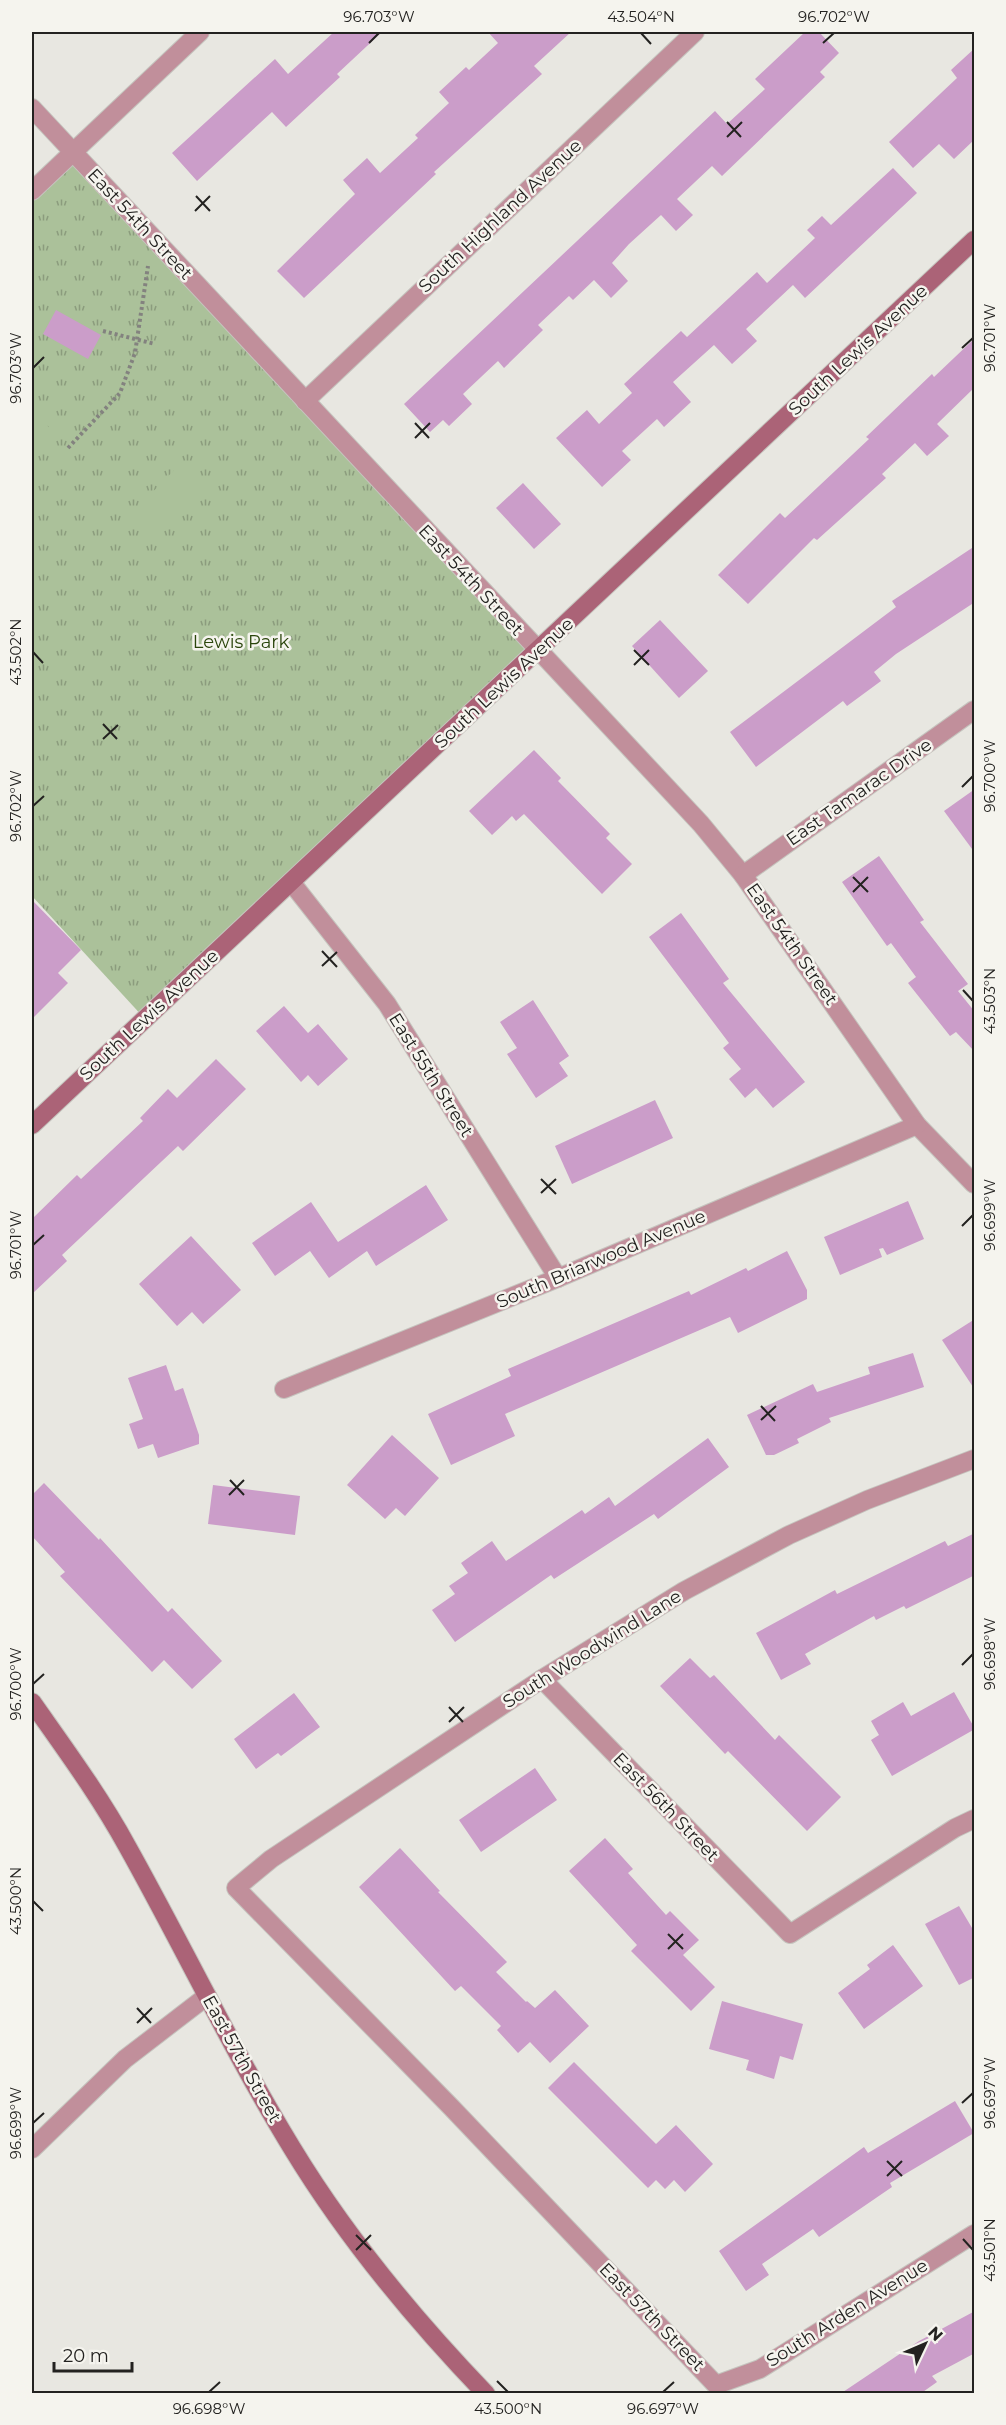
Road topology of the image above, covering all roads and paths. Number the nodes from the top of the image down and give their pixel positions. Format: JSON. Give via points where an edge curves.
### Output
{"nodes":[{"id":1,"x":200,"y":32,"type":"edge"},
{"id":2,"x":695,"y":32,"type":"edge"},
{"id":3,"x":32,"y":108,"type":"edge"},
{"id":4,"x":72,"y":152,"type":"junction"},
{"id":5,"x":32,"y":191,"type":"edge"},
{"id":6,"x":152,"y":238,"type":"junction"},
{"id":7,"x":975,"y":240,"type":"edge"},
{"id":8,"x":103,"y":331,"type":"dead end"},
{"id":9,"x":137,"y":341,"type":"junction"},
{"id":10,"x":155,"y":344,"type":"dead end"},
{"id":11,"x":305,"y":400,"type":"junction"},
{"id":12,"x":68,"y":448,"type":"dead end"},
{"id":13,"x":537,"y":651,"type":"junction"},
{"id":14,"x":975,"y":710,"type":"edge"},
{"id":15,"x":743,"y":875,"type":"junction"},
{"id":16,"x":291,"y":882,"type":"junction"},
{"id":17,"x":32,"y":1125,"type":"edge"},
{"id":18,"x":917,"y":1125,"type":"junction"},
{"id":19,"x":975,"y":1184,"type":"edge"},
{"id":20,"x":558,"y":1278,"type":"junction"},
{"id":21,"x":284,"y":1389,"type":"dead end"},
{"id":22,"x":975,"y":1459,"type":"edge"},
{"id":23,"x":542,"y":1679,"type":"junction"},
{"id":24,"x":32,"y":1702,"type":"edge"},
{"id":25,"x":975,"y":1819,"type":"edge"},
{"id":26,"x":236,"y":1888,"type":"joint"},
{"id":27,"x":207,"y":1996,"type":"junction"},
{"id":28,"x":32,"y":2149,"type":"edge"},
{"id":29,"x":975,"y":2234,"type":"edge"},
{"id":30,"x":716,"y":2385,"type":"joint"},
{"id":31,"x":486,"y":2394,"type":"edge"}],
"edges":[{"from":1,"to":4,"type":"street"},
{"from":2,"to":11,"type":"street","name":"South Highland Avenue"},
{"from":3,"to":4,"type":"street","name":"East 54th Street"},
{"from":4,"to":5,"type":"street"},
{"from":4,"to":6,"type":"street","name":"East 54th Street"},
{"from":6,"to":9,"type":"path"},
{"from":6,"to":11,"type":"street","name":"East 54th Street"},
{"from":7,"to":13,"type":"street","name":"South Lewis Avenue"},
{"from":8,"to":9,"type":"path"},
{"from":9,"to":10,"type":"path"},
{"from":9,"to":12,"type":"path","via":[[120,393]]},
{"from":11,"to":13,"type":"street","name":"East 54th Street"},
{"from":13,"to":15,"type":"street","name":"East 54th Street","via":[[701,824]]},
{"from":13,"to":16,"type":"street","name":"South Lewis Avenue"},
{"from":14,"to":15,"type":"street","name":"East Tamarac Drive"},
{"from":15,"to":18,"type":"street","name":"East 54th Street"},
{"from":16,"to":17,"type":"street","name":"South Lewis Avenue"},
{"from":16,"to":20,"type":"street","name":"East 55th Street","via":[[387,1004]]},
{"from":18,"to":19,"type":"street","name":"East 54th Street"},
{"from":18,"to":20,"type":"street","name":"South Briarwood Avenue"},
{"from":20,"to":21,"type":"street","name":"South Briarwood Avenue"},
{"from":22,"to":23,"type":"street","name":"South Woodwind Lane","via":[[789,1535],[684,1591]]},
{"from":23,"to":25,"type":"street","name":"East 56th Street","via":[[790,1934]]},
{"from":23,"to":26,"type":"street","name":"South Woodwind Lane","via":[[271,1858]]},
{"from":24,"to":27,"type":"street","name":"East 57th Street","via":[[126,1844]]},
{"from":26,"to":30,"type":"street","name":"East 57th Street"},
{"from":27,"to":28,"type":"street","via":[[125,2059]]},
{"from":27,"to":31,"type":"street","name":"East 57th Street","via":[[263,2100],[332,2209],[420,2321]]},
{"from":29,"to":30,"type":"street","name":"South Arden Avenue","via":[[760,2369]]}]}
